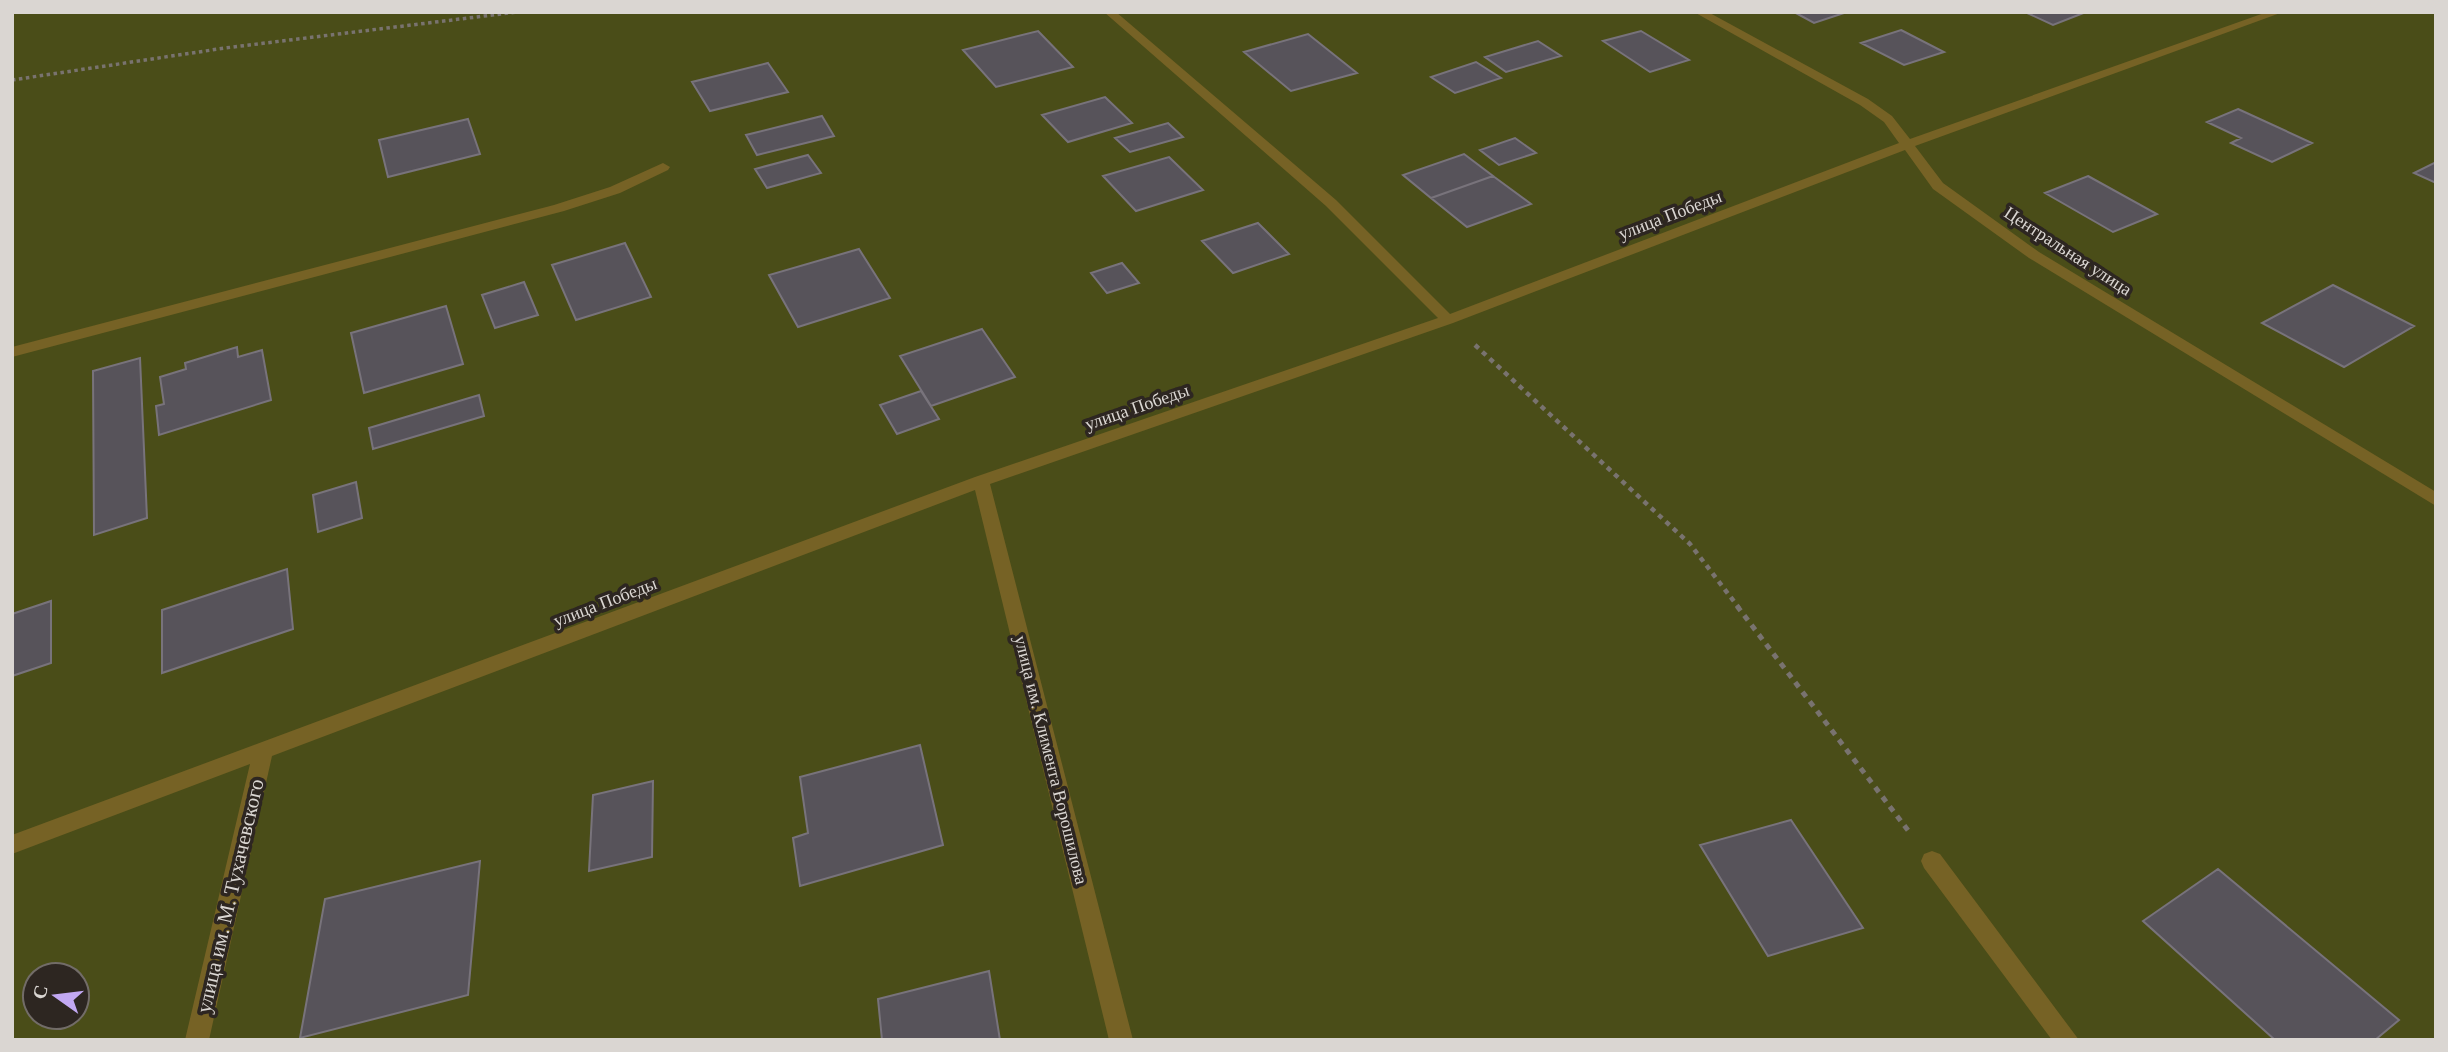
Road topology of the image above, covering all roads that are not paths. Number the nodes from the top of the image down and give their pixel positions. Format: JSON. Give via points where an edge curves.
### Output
{"nodes":[{"id":1,"x":1109,"y":12,"type":"edge"},
{"id":2,"x":1699,"y":12,"type":"edge"},
{"id":3,"x":2267,"y":14,"type":"edge"},
{"id":4,"x":1906,"y":145,"type":"junction"},
{"id":5,"x":663,"y":167,"type":"dead end"},
{"id":6,"x":1448,"y":320,"type":"junction"},
{"id":7,"x":12,"y":352,"type":"edge"},
{"id":8,"x":981,"y":481,"type":"junction"},
{"id":9,"x":2436,"y":500,"type":"edge"},
{"id":10,"x":263,"y":752,"type":"junction"},
{"id":11,"x":12,"y":845,"type":"edge"},
{"id":12,"x":1932,"y":861,"type":"road end"},
{"id":13,"x":197,"y":1040,"type":"edge"},
{"id":14,"x":1121,"y":1040,"type":"edge"},
{"id":15,"x":2067,"y":1040,"type":"edge"}],
"edges":[{"from":1,"to":6,"type":"street","via":[[1331,203]]},
{"from":2,"to":4,"type":"street","name":"Центральная улица","via":[[1864,102],[1888,118]]},
{"from":3,"to":4,"type":"street","name":"улица Победы"},
{"from":4,"to":6,"type":"street","name":"улица Победы"},
{"from":4,"to":9,"type":"street","name":"Центральная улица","via":[[1938,186],[2034,255]]},
{"from":5,"to":7,"type":"street","via":[[615,190],[559,208]]},
{"from":6,"to":8,"type":"street","name":"улица Победы"},
{"from":8,"to":10,"type":"street","name":"улица Победы"},
{"from":8,"to":14,"type":"street","name":"улица им. Климента Ворошилова"},
{"from":10,"to":11,"type":"street","name":"улица Победы"},
{"from":10,"to":13,"type":"street","name":"улица им. М. Тухачевского"},
{"from":12,"to":15,"type":"street"}]}
